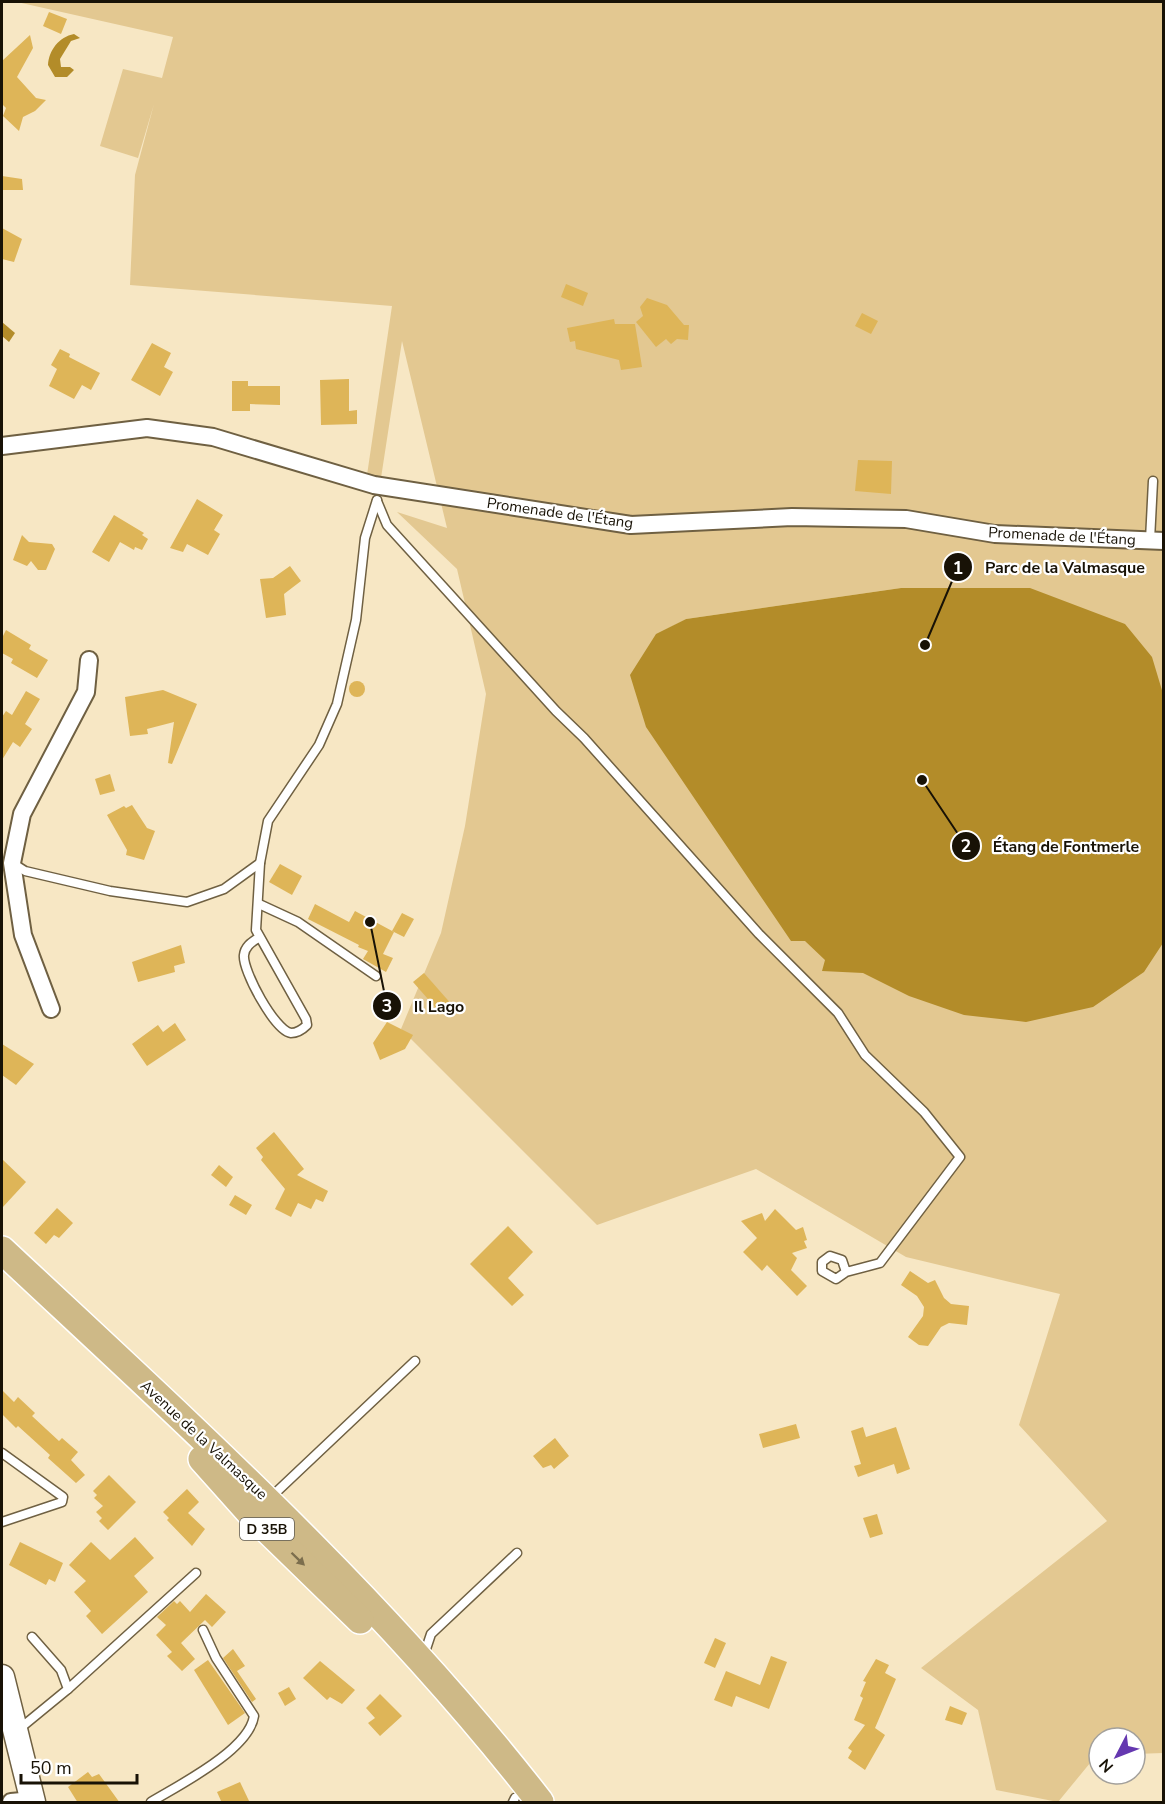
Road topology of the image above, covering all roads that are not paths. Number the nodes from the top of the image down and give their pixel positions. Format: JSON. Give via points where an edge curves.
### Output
{"nodes":[{"id":1,"x":2,"y":446,"type":"edge"},
{"id":2,"x":1153,"y":481,"type":"dead end"},
{"id":3,"x":376,"y":493,"type":"junction"},
{"id":4,"x":1157,"y":540,"type":"edge"},
{"id":5,"x":89,"y":660,"type":"dead end"},
{"id":6,"x":7,"y":862,"type":"edge"},
{"id":7,"x":260,"y":863,"type":"junction"},
{"id":8,"x":259,"y":904,"type":"junction"},
{"id":9,"x":258,"y":938,"type":"junction"},
{"id":10,"x":376,"y":976,"type":"dead end"},
{"id":11,"x":51,"y":1009,"type":"dead end"},
{"id":12,"x":2,"y":1250,"type":"edge"},
{"id":13,"x":2,"y":1268,"type":"edge"},
{"id":14,"x":846,"y":1272,"type":"dead end"},
{"id":15,"x":415,"y":1361,"type":"dead end"},
{"id":16,"x":2,"y":1453,"type":"edge"},
{"id":17,"x":260,"y":1507,"type":"junction"},
{"id":18,"x":2,"y":1522,"type":"edge"},
{"id":19,"x":517,"y":1553,"type":"dead end"},
{"id":20,"x":196,"y":1573,"type":"dead end"},
{"id":21,"x":203,"y":1630,"type":"dead end"},
{"id":22,"x":32,"y":1637,"type":"dead end"},
{"id":23,"x":419,"y":1659,"type":"junction"},
{"id":24,"x":2,"y":1677,"type":"edge"},
{"id":25,"x":68,"y":1689,"type":"junction"},
{"id":26,"x":16,"y":1732,"type":"junction"},
{"id":27,"x":522,"y":1801,"type":"edge"},
{"id":28,"x":26,"y":1802,"type":"edge"},
{"id":29,"x":151,"y":1803,"type":"edge"}],
"edges":[{"from":1,"to":3,"type":"street","name":"Promenade de l'Étang","via":[[147,428],[213,436]]},
{"from":2,"to":4,"type":"lane"},
{"from":3,"to":4,"type":"street","name":"Promenade de l'Étang","via":[[631,525],[792,517],[906,519],[995,534]]},
{"from":3,"to":7,"type":"lane","via":[[364,538],[356,620],[337,704],[320,745],[268,821]]},
{"from":3,"to":14,"type":"lane","via":[[387,525],[759,934],[838,1013],[865,1055],[924,1112],[960,1157],[880,1263]]},
{"from":5,"to":6,"type":"street","via":[[86,692],[22,814]]},
{"from":6,"to":7,"type":"lane","via":[[24,871],[110,891],[187,902],[224,889]]},
{"from":6,"to":11,"type":"street","via":[[23,935]]},
{"from":7,"to":8,"type":"lane"},
{"from":8,"to":9,"type":"lane"},
{"from":8,"to":10,"type":"lane","via":[[298,922]]},
{"from":9,"to":9,"type":"lane","via":[[244,954],[245,970],[279,1026],[290,1033],[298,1032],[307,1025],[306,1019]]},
{"from":12,"to":17,"type":"main road","name":"Avenue de la Valmasque","number":"D 35B"},
{"from":13,"to":17,"type":"main road","name":"Avenue de la Valmasque","number":"D 35B","via":[[200,1457]]},
{"from":15,"to":17,"type":"lane"},
{"from":16,"to":18,"type":"lane","via":[[63,1497],[62,1502]]},
{"from":17,"to":23,"type":"main road","name":"Avenue de la Valmasque","number":"D 35B"},
{"from":17,"to":27,"type":"main road","name":"Avenue de la Valmasque","number":"D 35B","one_way":true},
{"from":19,"to":23,"type":"lane","via":[[432,1634]]},
{"from":20,"to":25,"type":"lane"},
{"from":21,"to":29,"type":"lane","via":[[216,1658],[254,1716],[252,1727],[244,1738],[204,1769]]},
{"from":22,"to":25,"type":"lane","via":[[61,1670]]},
{"from":23,"to":27,"type":"main road","name":"Avenue de la Valmasque","number":"D 35B","via":[[481,1728]]},
{"from":24,"to":26,"type":"street"},
{"from":25,"to":26,"type":"lane"},
{"from":26,"to":28,"type":"street"}]}
